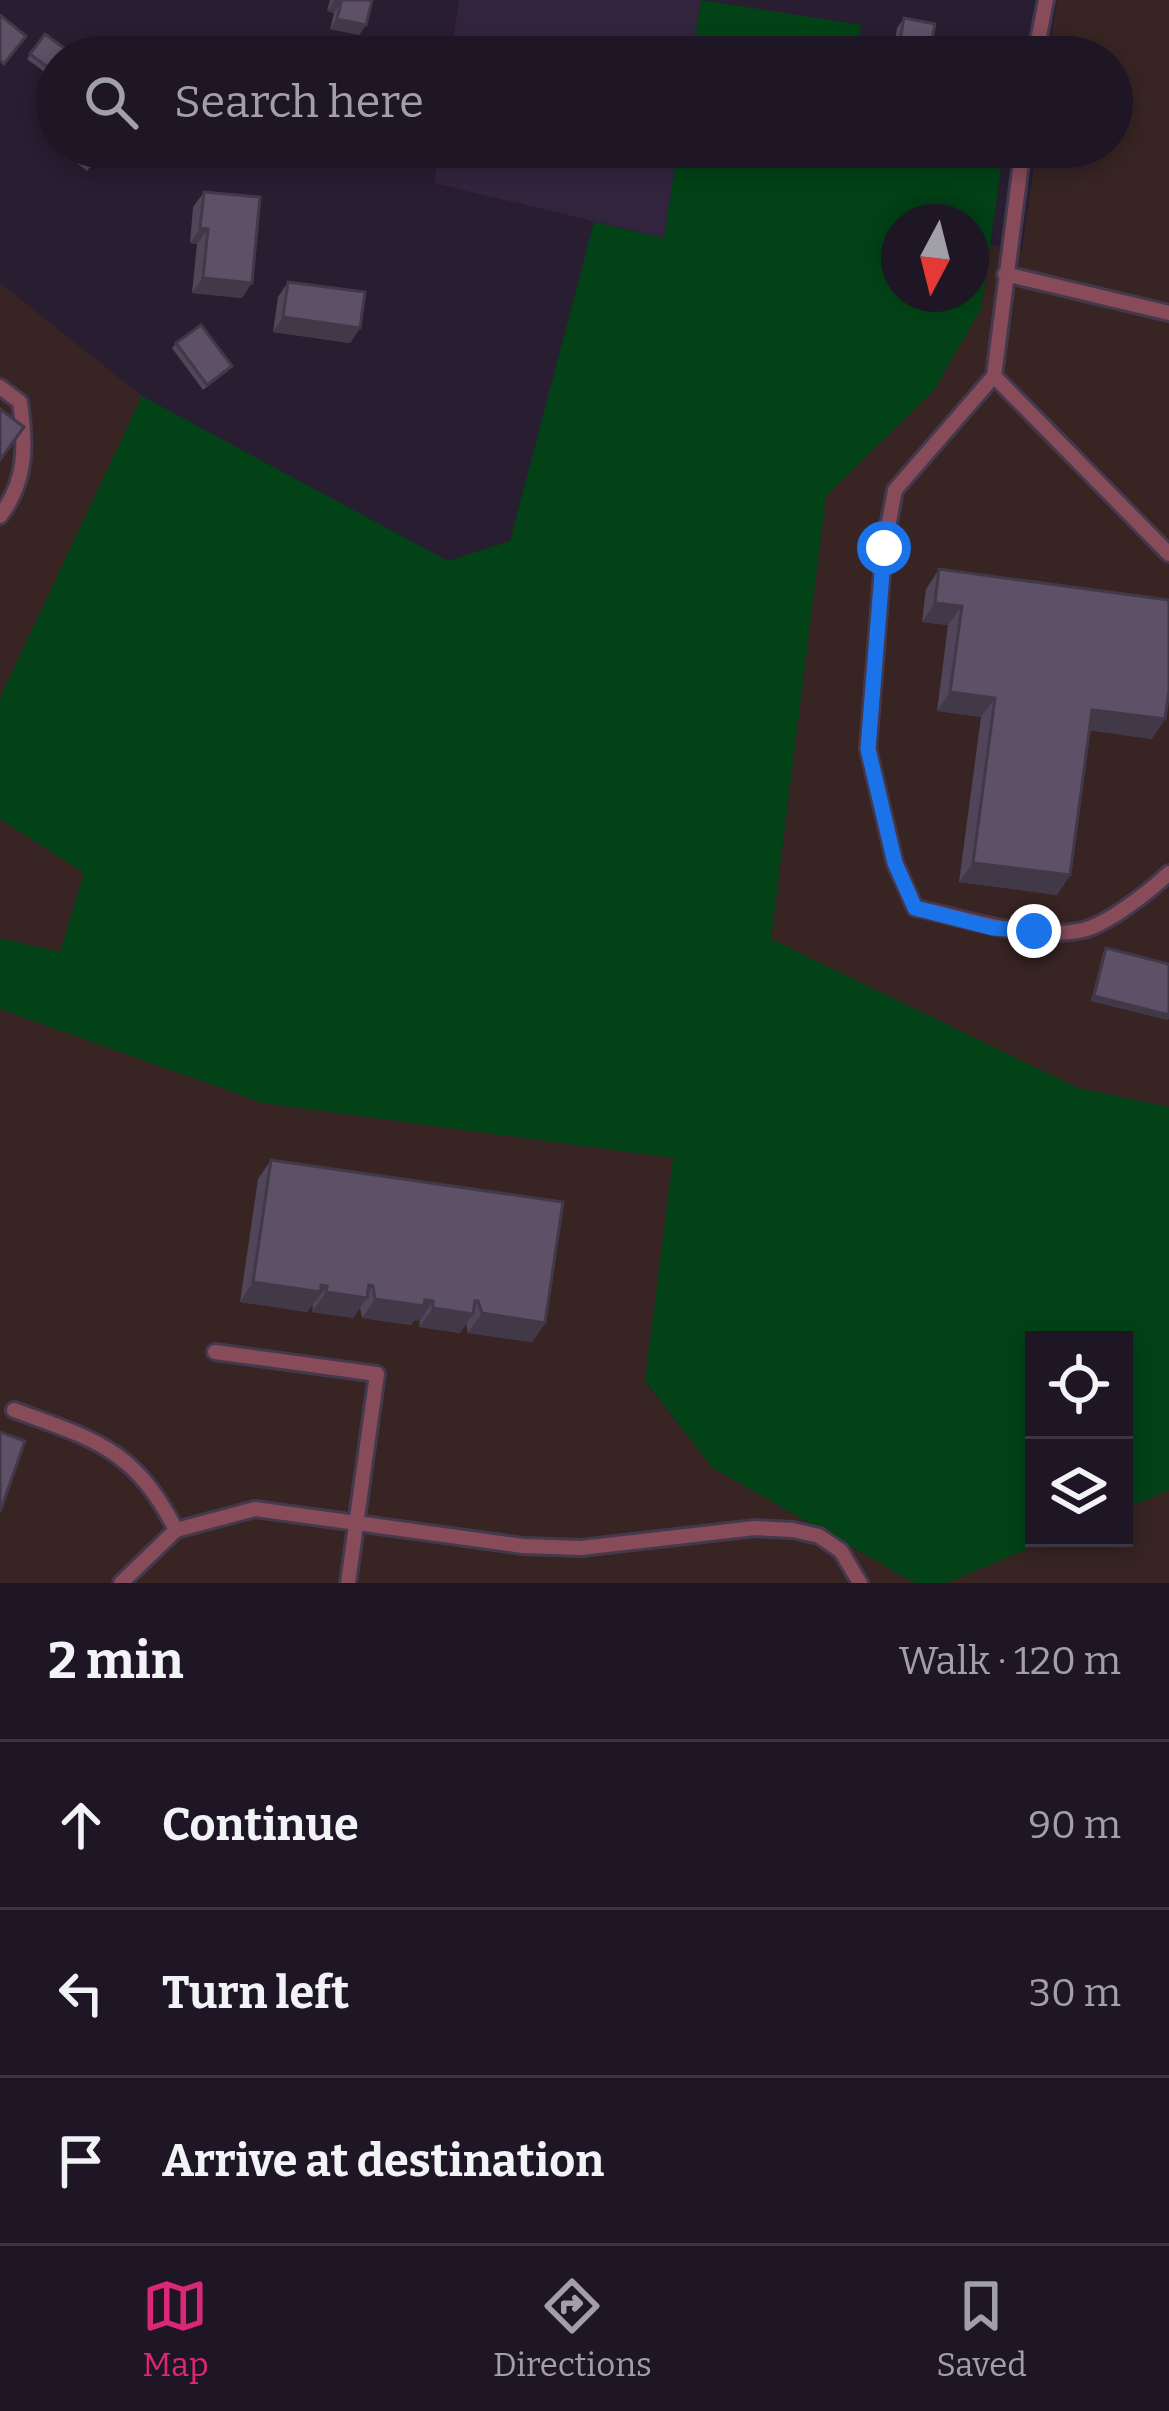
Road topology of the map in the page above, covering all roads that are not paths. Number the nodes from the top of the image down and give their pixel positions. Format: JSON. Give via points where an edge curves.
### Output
{"nodes":[{"id":1,"x":1046,"y":0,"type":"edge"},
{"id":2,"x":1039,"y":36,"type":"edge"},
{"id":3,"x":1020,"y":168,"type":"edge"},
{"id":4,"x":1005,"y":274,"type":"junction"},
{"id":5,"x":1169,"y":313,"type":"edge"},
{"id":6,"x":994,"y":376,"type":"junction"},
{"id":7,"x":0,"y":387,"type":"edge"},
{"id":8,"x":0,"y":516,"type":"edge"},
{"id":9,"x":1169,"y":554,"type":"edge"},
{"id":10,"x":1169,"y":873,"type":"edge"},
{"id":11,"x":214,"y":1352,"type":"dead end"},
{"id":12,"x":14,"y":1410,"type":"dead end"},
{"id":13,"x":357,"y":1521,"type":"junction"},
{"id":14,"x":176,"y":1530,"type":"junction"},
{"id":15,"x":121,"y":1583,"type":"edge"},
{"id":16,"x":348,"y":1583,"type":"edge"},
{"id":17,"x":860,"y":1583,"type":"edge"}],
"edges":[{"from":1,"to":2,"type":"lane"},
{"from":3,"to":4,"type":"lane"},
{"from":4,"to":5,"type":"lane"},
{"from":4,"to":6,"type":"lane"},
{"from":6,"to":9,"type":"lane"},
{"from":6,"to":10,"type":"lane","via":[[895,490],[868,749],[895,863],[915,908],[1034,931],[1084,930]]},
{"from":7,"to":8,"type":"lane","via":[[20,402],[27,449],[14,499]]},
{"from":11,"to":13,"type":"lane","via":[[377,1374]]},
{"from":12,"to":14,"type":"lane","via":[[124,1456],[156,1491]]},
{"from":13,"to":14,"type":"lane","via":[[255,1509]]},
{"from":13,"to":16,"type":"lane"},
{"from":13,"to":17,"type":"lane","via":[[581,1548],[793,1529],[841,1551]]},
{"from":14,"to":15,"type":"lane"}]}
